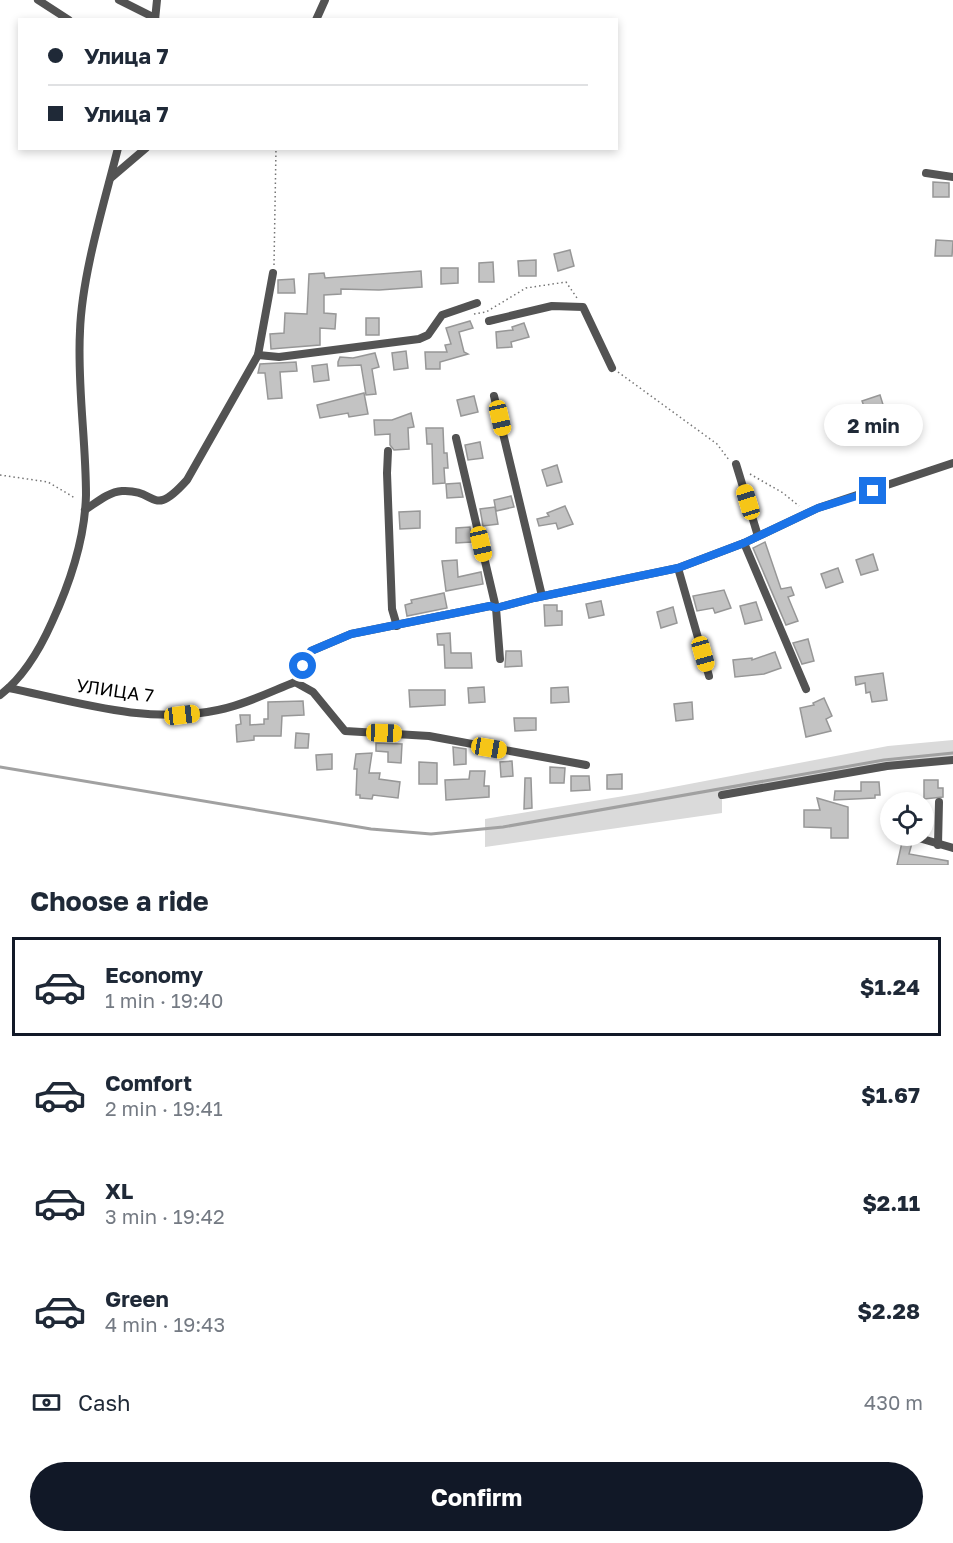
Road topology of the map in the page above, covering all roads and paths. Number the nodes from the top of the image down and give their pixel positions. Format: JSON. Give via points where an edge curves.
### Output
{"nodes":[{"id":1,"x":38,"y":0,"type":"edge"},
{"id":2,"x":119,"y":0,"type":"edge"},
{"id":3,"x":157,"y":0,"type":"edge"},
{"id":4,"x":325,"y":0,"type":"edge"},
{"id":5,"x":66,"y":18,"type":"edge"},
{"id":6,"x":153,"y":18,"type":"edge"},
{"id":7,"x":155,"y":18,"type":"edge"},
{"id":8,"x":317,"y":18,"type":"edge"},
{"id":9,"x":118,"y":150,"type":"edge"},
{"id":10,"x":144,"y":150,"type":"edge"},
{"id":11,"x":276,"y":150,"type":"edge"},
{"id":12,"x":926,"y":173,"type":"dead end"},
{"id":13,"x":111,"y":177,"type":"junction"},
{"id":14,"x":953,"y":177,"type":"edge"},
{"id":15,"x":273,"y":273,"type":"joint"},
{"id":16,"x":477,"y":303,"type":"dead end"},
{"id":17,"x":583,"y":307,"type":"junction"},
{"id":18,"x":465,"y":316,"type":"dead end"},
{"id":19,"x":489,"y":321,"type":"dead end"},
{"id":20,"x":258,"y":355,"type":"junction"},
{"id":21,"x":612,"y":368,"type":"joint"},
{"id":22,"x":494,"y":396,"type":"dead end"},
{"id":23,"x":456,"y":438,"type":"dead end"},
{"id":24,"x":388,"y":452,"type":"dead end"},
{"id":25,"x":953,"y":463,"type":"edge"},
{"id":26,"x":736,"y":464,"type":"junction"},
{"id":27,"x":0,"y":475,"type":"edge"},
{"id":28,"x":85,"y":507,"type":"junction"},
{"id":29,"x":807,"y":513,"type":"junction"},
{"id":30,"x":758,"y":536,"type":"junction"},
{"id":31,"x":744,"y":543,"type":"junction"},
{"id":32,"x":678,"y":568,"type":"junction"},
{"id":33,"x":542,"y":596,"type":"junction"},
{"id":34,"x":496,"y":608,"type":"junction"},
{"id":35,"x":397,"y":626,"type":"junction"},
{"id":36,"x":500,"y":659,"type":"dead end"},
{"id":37,"x":709,"y":676,"type":"dead end"},
{"id":38,"x":295,"y":682,"type":"junction"},
{"id":39,"x":9,"y":688,"type":"junction"},
{"id":40,"x":806,"y":689,"type":"dead end"},
{"id":41,"x":0,"y":695,"type":"edge"},
{"id":42,"x":953,"y":760,"type":"edge"},
{"id":43,"x":586,"y":765,"type":"dead end"},
{"id":44,"x":722,"y":795,"type":"dead end"},
{"id":45,"x":939,"y":802,"type":"dead end"},
{"id":46,"x":934,"y":844,"type":"edge"},
{"id":47,"x":938,"y":845,"type":"junction"},
{"id":48,"x":953,"y":848,"type":"edge"}],
"edges":[{"from":1,"to":5,"type":"street"},
{"from":2,"to":6,"type":"street"},
{"from":3,"to":7,"type":"street"},
{"from":4,"to":8,"type":"street"},
{"from":9,"to":13,"type":"street"},
{"from":10,"to":13,"type":"street"},
{"from":11,"to":15,"type":"path"},
{"from":12,"to":14,"type":"street"},
{"from":13,"to":28,"type":"street","via":[[80,330]]},
{"from":15,"to":20,"type":"street"},
{"from":16,"to":20,"type":"street","via":[[442,315],[428,335],[419,339],[279,357]]},
{"from":17,"to":18,"type":"path","via":[[566,282],[526,288],[486,312]]},
{"from":17,"to":19,"type":"street","via":[[552,306]]},
{"from":17,"to":21,"type":"street"},
{"from":20,"to":28,"type":"street","via":[[187,480],[171,497],[152,501],[132,492],[115,492]]},
{"from":21,"to":26,"type":"path","via":[[717,444]]},
{"from":22,"to":33,"type":"street"},
{"from":23,"to":34,"type":"street"},
{"from":24,"to":35,"type":"street","via":[[392,609]]},
{"from":25,"to":29,"type":"street"},
{"from":26,"to":29,"type":"path"},
{"from":26,"to":30,"type":"street"},
{"from":27,"to":28,"type":"path","via":[[48,482]]},
{"from":28,"to":39,"type":"street","via":[[74,564],[60,604],[39,649]]},
{"from":29,"to":30,"type":"street"},
{"from":30,"to":31,"type":"street"},
{"from":31,"to":32,"type":"street"},
{"from":31,"to":40,"type":"street"},
{"from":32,"to":33,"type":"street"},
{"from":32,"to":37,"type":"street"},
{"from":33,"to":34,"type":"street"},
{"from":34,"to":35,"type":"street","via":[[490,606]]},
{"from":34,"to":36,"type":"street"},
{"from":35,"to":38,"type":"street","via":[[351,634],[311,651]]},
{"from":38,"to":39,"type":"street","name":"УЛИЦА 7","via":[[218,710],[182,715],[123,711]]},
{"from":38,"to":43,"type":"street","via":[[313,692],[345,731],[429,736]]},
{"from":39,"to":41,"type":"street"},
{"from":42,"to":44,"type":"street","via":[[887,766]]},
{"from":45,"to":47,"type":"street"},
{"from":46,"to":47,"type":"street"},
{"from":47,"to":48,"type":"street"}]}
